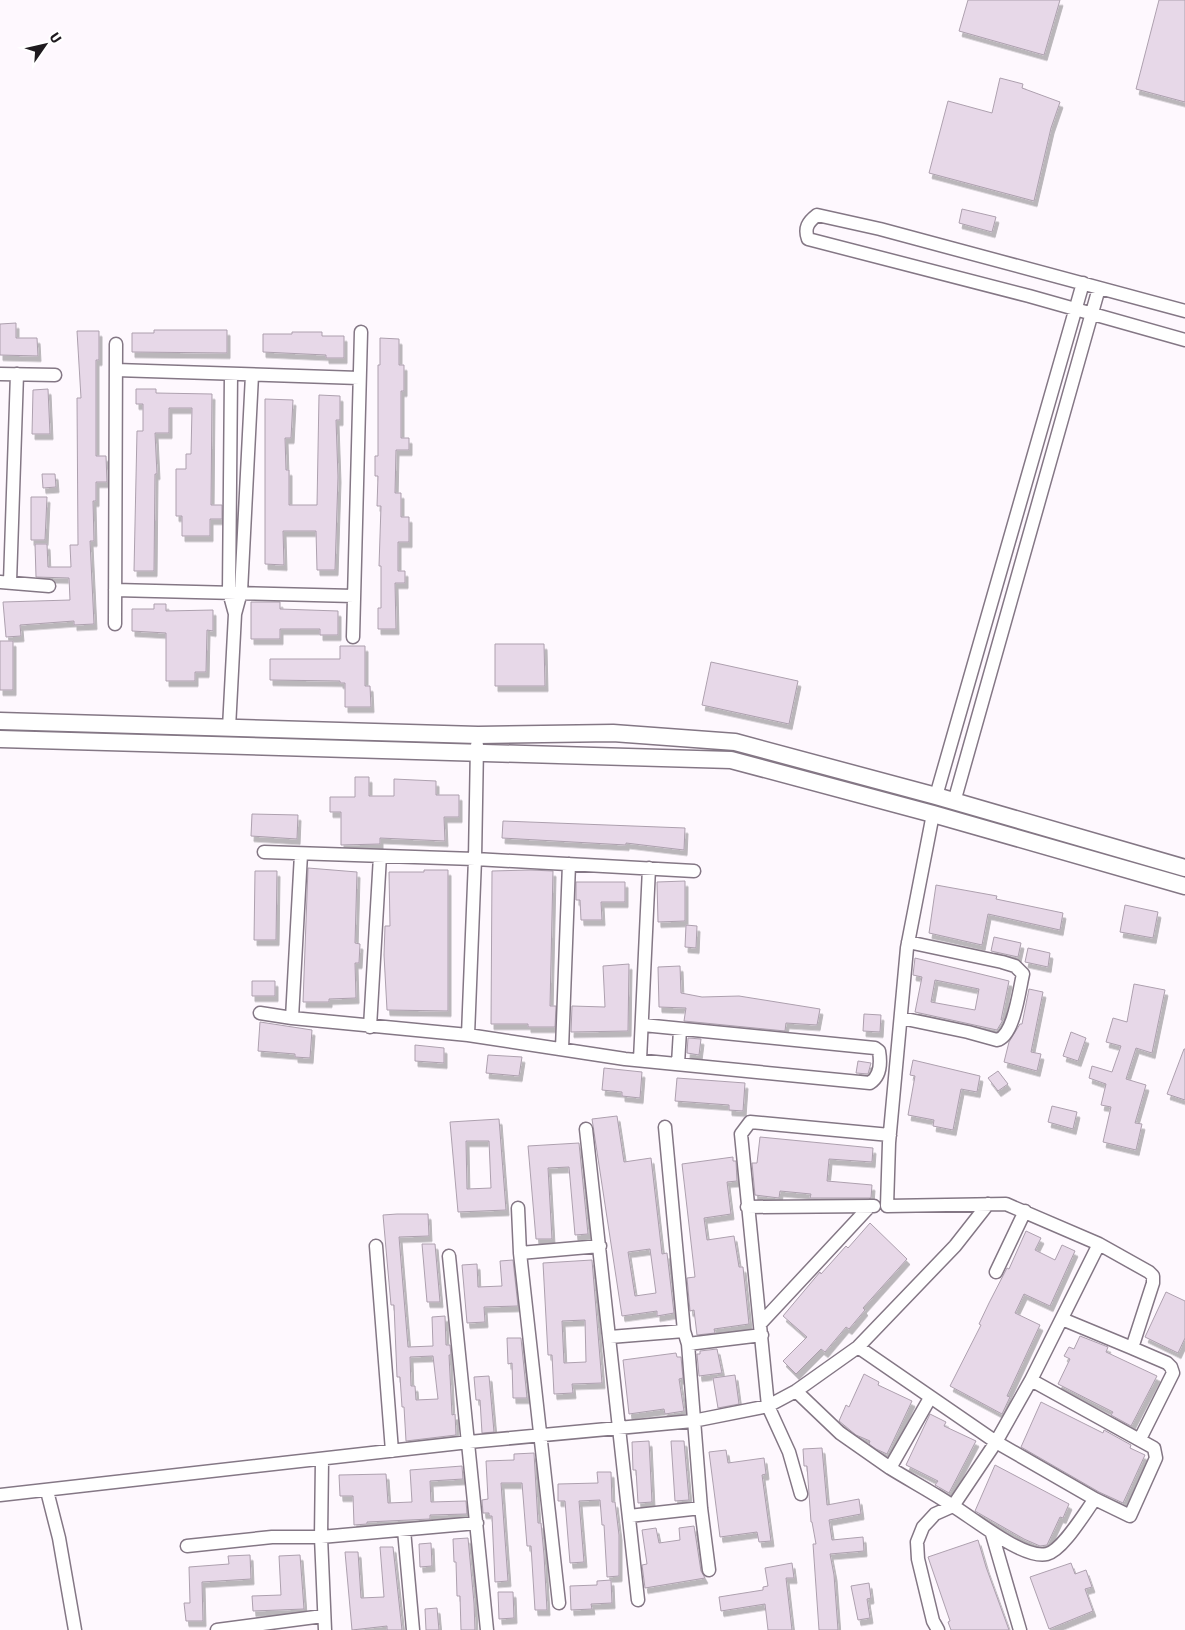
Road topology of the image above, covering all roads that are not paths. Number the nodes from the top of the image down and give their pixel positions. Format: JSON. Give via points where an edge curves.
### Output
{"nodes":[{"id":1,"x":1083,"y":283,"type":"junction"},
{"id":2,"x":1099,"y":288,"type":"junction"},
{"id":3,"x":1076,"y":310,"type":"junction"},
{"id":4,"x":1185,"y":311,"type":"edge"},
{"id":5,"x":1092,"y":314,"type":"junction"},
{"id":6,"x":361,"y":332,"type":"dead end"},
{"id":7,"x":1185,"y":340,"type":"edge"},
{"id":8,"x":116,"y":344,"type":"dead end"},
{"id":9,"x":116,"y":370,"type":"junction"},
{"id":10,"x":0,"y":374,"type":"edge"},
{"id":11,"x":17,"y":374,"type":"junction"},
{"id":12,"x":231,"y":374,"type":"junction"},
{"id":13,"x":55,"y":375,"type":"dead end"},
{"id":14,"x":252,"y":375,"type":"junction"},
{"id":15,"x":359,"y":378,"type":"junction"},
{"id":16,"x":232,"y":422,"type":"junction"},
{"id":17,"x":250,"y":424,"type":"junction"},
{"id":18,"x":6,"y":473,"type":"edge"},
{"id":19,"x":229,"y":508,"type":"junction"},
{"id":20,"x":246,"y":509,"type":"junction"},
{"id":21,"x":1009,"y":544,"type":"junction"},
{"id":22,"x":1026,"y":549,"type":"junction"},
{"id":23,"x":5,"y":582,"type":"edge"},
{"id":24,"x":49,"y":586,"type":"dead end"},
{"id":25,"x":115,"y":590,"type":"junction"},
{"id":26,"x":235,"y":592,"type":"junction"},
{"id":27,"x":354,"y":596,"type":"junction"},
{"id":28,"x":115,"y":624,"type":"dead end"},
{"id":29,"x":353,"y":637,"type":"dead end"},
{"id":30,"x":0,"y":721,"type":"edge"},
{"id":31,"x":229,"y":728,"type":"junction"},
{"id":32,"x":478,"y":735,"type":"junction"},
{"id":33,"x":0,"y":739,"type":"edge"},
{"id":34,"x":477,"y":753,"type":"junction"},
{"id":35,"x":936,"y":796,"type":"junction"},
{"id":36,"x":954,"y":802,"type":"junction"},
{"id":37,"x":933,"y":814,"type":"junction"},
{"id":38,"x":951,"y":820,"type":"junction"},
{"id":39,"x":264,"y":852,"type":"dead end"},
{"id":40,"x":301,"y":854,"type":"junction"},
{"id":41,"x":380,"y":856,"type":"junction"},
{"id":42,"x":475,"y":859,"type":"junction"},
{"id":43,"x":569,"y":864,"type":"junction"},
{"id":44,"x":649,"y":868,"type":"junction"},
{"id":45,"x":1185,"y":868,"type":"edge"},
{"id":46,"x":694,"y":871,"type":"dead end"},
{"id":47,"x":1185,"y":886,"type":"edge"},
{"id":48,"x":908,"y":942,"type":"junction"},
{"id":49,"x":260,"y":1013,"type":"dead end"},
{"id":50,"x":292,"y":1018,"type":"junction"},
{"id":51,"x":901,"y":1018,"type":"junction"},
{"id":52,"x":643,"y":1025,"type":"junction"},
{"id":53,"x":370,"y":1027,"type":"junction"},
{"id":54,"x":680,"y":1030,"type":"junction"},
{"id":55,"x":468,"y":1035,"type":"junction"},
{"id":56,"x":562,"y":1049,"type":"junction"},
{"id":57,"x":640,"y":1060,"type":"junction"},
{"id":58,"x":678,"y":1064,"type":"junction"},
{"id":59,"x":666,"y":1127,"type":"dead end"},
{"id":60,"x":586,"y":1129,"type":"dead end"},
{"id":61,"x":890,"y":1135,"type":"junction"},
{"id":62,"x":988,"y":1204,"type":"junction"},
{"id":63,"x":870,"y":1206,"type":"junction"},
{"id":64,"x":887,"y":1206,"type":"junction"},
{"id":65,"x":748,"y":1207,"type":"junction"},
{"id":66,"x":518,"y":1208,"type":"dead end"},
{"id":67,"x":1025,"y":1211,"type":"junction"},
{"id":68,"x":1099,"y":1244,"type":"junction"},
{"id":69,"x":376,"y":1246,"type":"dead end"},
{"id":70,"x":600,"y":1246,"type":"junction"},
{"id":71,"x":520,"y":1253,"type":"junction"},
{"id":72,"x":450,"y":1256,"type":"dead end"},
{"id":73,"x":996,"y":1272,"type":"dead end"},
{"id":74,"x":1062,"y":1319,"type":"junction"},
{"id":75,"x":761,"y":1329,"type":"junction"},
{"id":76,"x":610,"y":1337,"type":"junction"},
{"id":77,"x":686,"y":1338,"type":"junction"},
{"id":78,"x":858,"y":1347,"type":"junction"},
{"id":79,"x":1132,"y":1348,"type":"junction"},
{"id":80,"x":1031,"y":1380,"type":"junction"},
{"id":81,"x":796,"y":1391,"type":"junction"},
{"id":82,"x":930,"y":1398,"type":"junction"},
{"id":83,"x":768,"y":1406,"type":"junction"},
{"id":84,"x":693,"y":1421,"type":"junction"},
{"id":85,"x":620,"y":1428,"type":"junction"},
{"id":86,"x":540,"y":1436,"type":"junction"},
{"id":87,"x":1140,"y":1439,"type":"junction"},
{"id":88,"x":469,"y":1442,"type":"junction"},
{"id":89,"x":996,"y":1442,"type":"junction"},
{"id":90,"x":392,"y":1452,"type":"junction"},
{"id":91,"x":322,"y":1460,"type":"junction"},
{"id":92,"x":890,"y":1468,"type":"junction"},
{"id":93,"x":47,"y":1491,"type":"junction"},
{"id":94,"x":0,"y":1494,"type":"edge"},
{"id":95,"x":801,"y":1494,"type":"dead end"},
{"id":96,"x":1095,"y":1499,"type":"junction"},
{"id":97,"x":953,"y":1506,"type":"junction"},
{"id":98,"x":701,"y":1508,"type":"junction"},
{"id":99,"x":629,"y":1516,"type":"junction"},
{"id":100,"x":476,"y":1523,"type":"junction"},
{"id":101,"x":404,"y":1530,"type":"junction"},
{"id":102,"x":992,"y":1534,"type":"junction"},
{"id":103,"x":321,"y":1537,"type":"junction"},
{"id":104,"x":187,"y":1546,"type":"dead end"},
{"id":105,"x":709,"y":1570,"type":"dead end"},
{"id":106,"x":638,"y":1600,"type":"dead end"},
{"id":107,"x":559,"y":1603,"type":"dead end"},
{"id":108,"x":323,"y":1616,"type":"junction"},
{"id":109,"x":75,"y":1630,"type":"edge"},
{"id":110,"x":216,"y":1630,"type":"edge"},
{"id":111,"x":325,"y":1630,"type":"edge"},
{"id":112,"x":413,"y":1630,"type":"edge"},
{"id":113,"x":486,"y":1630,"type":"edge"},
{"id":114,"x":938,"y":1630,"type":"edge"},
{"id":115,"x":1020,"y":1630,"type":"edge"}],
"edges":[{"from":1,"to":2,"type":"street"},
{"from":1,"to":3,"type":"street"},
{"from":1,"to":3,"type":"street","via":[[817,215],[809,221],[806,232],[808,239]]},
{"from":2,"to":4,"type":"street"},
{"from":2,"to":5,"type":"street"},
{"from":3,"to":5,"type":"street"},
{"from":3,"to":21,"type":"street"},
{"from":5,"to":7,"type":"street"},
{"from":5,"to":22,"type":"street"},
{"from":6,"to":15,"type":"street"},
{"from":8,"to":9,"type":"street"},
{"from":9,"to":12,"type":"street"},
{"from":9,"to":25,"type":"street"},
{"from":10,"to":11,"type":"street"},
{"from":11,"to":13,"type":"street"},
{"from":11,"to":18,"type":"street"},
{"from":12,"to":14,"type":"street"},
{"from":12,"to":16,"type":"street"},
{"from":14,"to":15,"type":"street"},
{"from":14,"to":17,"type":"street"},
{"from":15,"to":27,"type":"street"},
{"from":16,"to":17,"type":"street"},
{"from":16,"to":19,"type":"street"},
{"from":17,"to":20,"type":"street"},
{"from":18,"to":23,"type":"street"},
{"from":19,"to":20,"type":"street"},
{"from":19,"to":26,"type":"street"},
{"from":20,"to":26,"type":"street"},
{"from":21,"to":22,"type":"street"},
{"from":21,"to":35,"type":"street"},
{"from":22,"to":36,"type":"street"},
{"from":23,"to":24,"type":"street"},
{"from":25,"to":26,"type":"street"},
{"from":25,"to":28,"type":"street"},
{"from":26,"to":27,"type":"street"},
{"from":26,"to":31,"type":"street"},
{"from":27,"to":29,"type":"street"},
{"from":30,"to":31,"type":"street"},
{"from":31,"to":32,"type":"street"},
{"from":32,"to":34,"type":"street"},
{"from":32,"to":35,"type":"street","via":[[613,733],[735,742]]},
{"from":33,"to":34,"type":"street"},
{"from":34,"to":37,"type":"street","via":[[730,760]]},
{"from":34,"to":42,"type":"street"},
{"from":35,"to":36,"type":"street"},
{"from":35,"to":37,"type":"street"},
{"from":36,"to":38,"type":"street"},
{"from":36,"to":45,"type":"street"},
{"from":37,"to":38,"type":"street"},
{"from":37,"to":48,"type":"street"},
{"from":38,"to":47,"type":"street"},
{"from":39,"to":40,"type":"street"},
{"from":40,"to":41,"type":"street"},
{"from":40,"to":50,"type":"street"},
{"from":41,"to":42,"type":"street"},
{"from":41,"to":53,"type":"street"},
{"from":42,"to":43,"type":"street"},
{"from":42,"to":55,"type":"street"},
{"from":43,"to":44,"type":"street"},
{"from":43,"to":56,"type":"street"},
{"from":44,"to":46,"type":"street"},
{"from":44,"to":52,"type":"street"},
{"from":48,"to":51,"type":"street"},
{"from":48,"to":51,"type":"street","via":[[1002,962],[1015,966],[1022,974],[1015,1012],[1006,1037],[1002,1039]]},
{"from":49,"to":50,"type":"street"},
{"from":50,"to":53,"type":"street"},
{"from":51,"to":61,"type":"street"},
{"from":52,"to":54,"type":"street"},
{"from":52,"to":57,"type":"street"},
{"from":53,"to":55,"type":"street"},
{"from":54,"to":58,"type":"street"},
{"from":54,"to":58,"type":"street","via":[[875,1048],[879,1051],[879,1072],[870,1083]]},
{"from":55,"to":56,"type":"street"},
{"from":56,"to":57,"type":"street"},
{"from":57,"to":58,"type":"street"},
{"from":59,"to":77,"type":"street"},
{"from":60,"to":70,"type":"street"},
{"from":61,"to":64,"type":"street"},
{"from":61,"to":65,"type":"street","via":[[750,1122],[741,1134]]},
{"from":62,"to":64,"type":"street"},
{"from":62,"to":67,"type":"street","via":[[1006,1204]]},
{"from":62,"to":78,"type":"street","via":[[955,1246]]},
{"from":63,"to":64,"type":"street"},
{"from":63,"to":65,"type":"street"},
{"from":63,"to":75,"type":"street"},
{"from":65,"to":75,"type":"street"},
{"from":66,"to":71,"type":"street"},
{"from":67,"to":68,"type":"street"},
{"from":67,"to":73,"type":"street"},
{"from":68,"to":74,"type":"street"},
{"from":68,"to":79,"type":"street","via":[[1153,1276]]},
{"from":69,"to":90,"type":"street"},
{"from":70,"to":71,"type":"street"},
{"from":70,"to":76,"type":"street"},
{"from":71,"to":86,"type":"street"},
{"from":72,"to":88,"type":"street"},
{"from":74,"to":79,"type":"street"},
{"from":74,"to":80,"type":"street"},
{"from":75,"to":77,"type":"street"},
{"from":75,"to":83,"type":"street"},
{"from":76,"to":77,"type":"street"},
{"from":76,"to":85,"type":"street"},
{"from":77,"to":84,"type":"street"},
{"from":78,"to":81,"type":"street"},
{"from":78,"to":82,"type":"street"},
{"from":79,"to":87,"type":"street","via":[[1167,1363],[1173,1373]]},
{"from":80,"to":87,"type":"street"},
{"from":80,"to":89,"type":"street"},
{"from":81,"to":83,"type":"street"},
{"from":81,"to":92,"type":"street","via":[[840,1432]]},
{"from":82,"to":89,"type":"street"},
{"from":82,"to":92,"type":"street"},
{"from":83,"to":84,"type":"street"},
{"from":83,"to":95,"type":"street","via":[[789,1452]]},
{"from":84,"to":85,"type":"street"},
{"from":84,"to":98,"type":"street"},
{"from":85,"to":86,"type":"street"},
{"from":85,"to":99,"type":"street"},
{"from":86,"to":88,"type":"street"},
{"from":86,"to":107,"type":"street"},
{"from":87,"to":96,"type":"street","via":[[1154,1448],[1156,1458],[1131,1514],[1126,1516]]},
{"from":88,"to":90,"type":"street"},
{"from":88,"to":100,"type":"street"},
{"from":89,"to":96,"type":"street"},
{"from":89,"to":97,"type":"street"},
{"from":90,"to":91,"type":"street"},
{"from":91,"to":93,"type":"street"},
{"from":91,"to":103,"type":"street"},
{"from":92,"to":97,"type":"street"},
{"from":93,"to":94,"type":"street"},
{"from":93,"to":109,"type":"street"},
{"from":96,"to":102,"type":"street","via":[[1058,1548],[1047,1554],[1032,1553]]},
{"from":97,"to":102,"type":"street"},
{"from":97,"to":114,"type":"street","via":[[934,1514],[917,1542],[918,1559]]},
{"from":98,"to":99,"type":"street"},
{"from":98,"to":105,"type":"street"},
{"from":99,"to":106,"type":"street"},
{"from":100,"to":101,"type":"street"},
{"from":100,"to":113,"type":"street"},
{"from":101,"to":103,"type":"street"},
{"from":101,"to":112,"type":"street"},
{"from":102,"to":115,"type":"street"},
{"from":103,"to":104,"type":"street","via":[[272,1537]]},
{"from":103,"to":108,"type":"street"},
{"from":108,"to":110,"type":"street"},
{"from":108,"to":111,"type":"street"}]}
